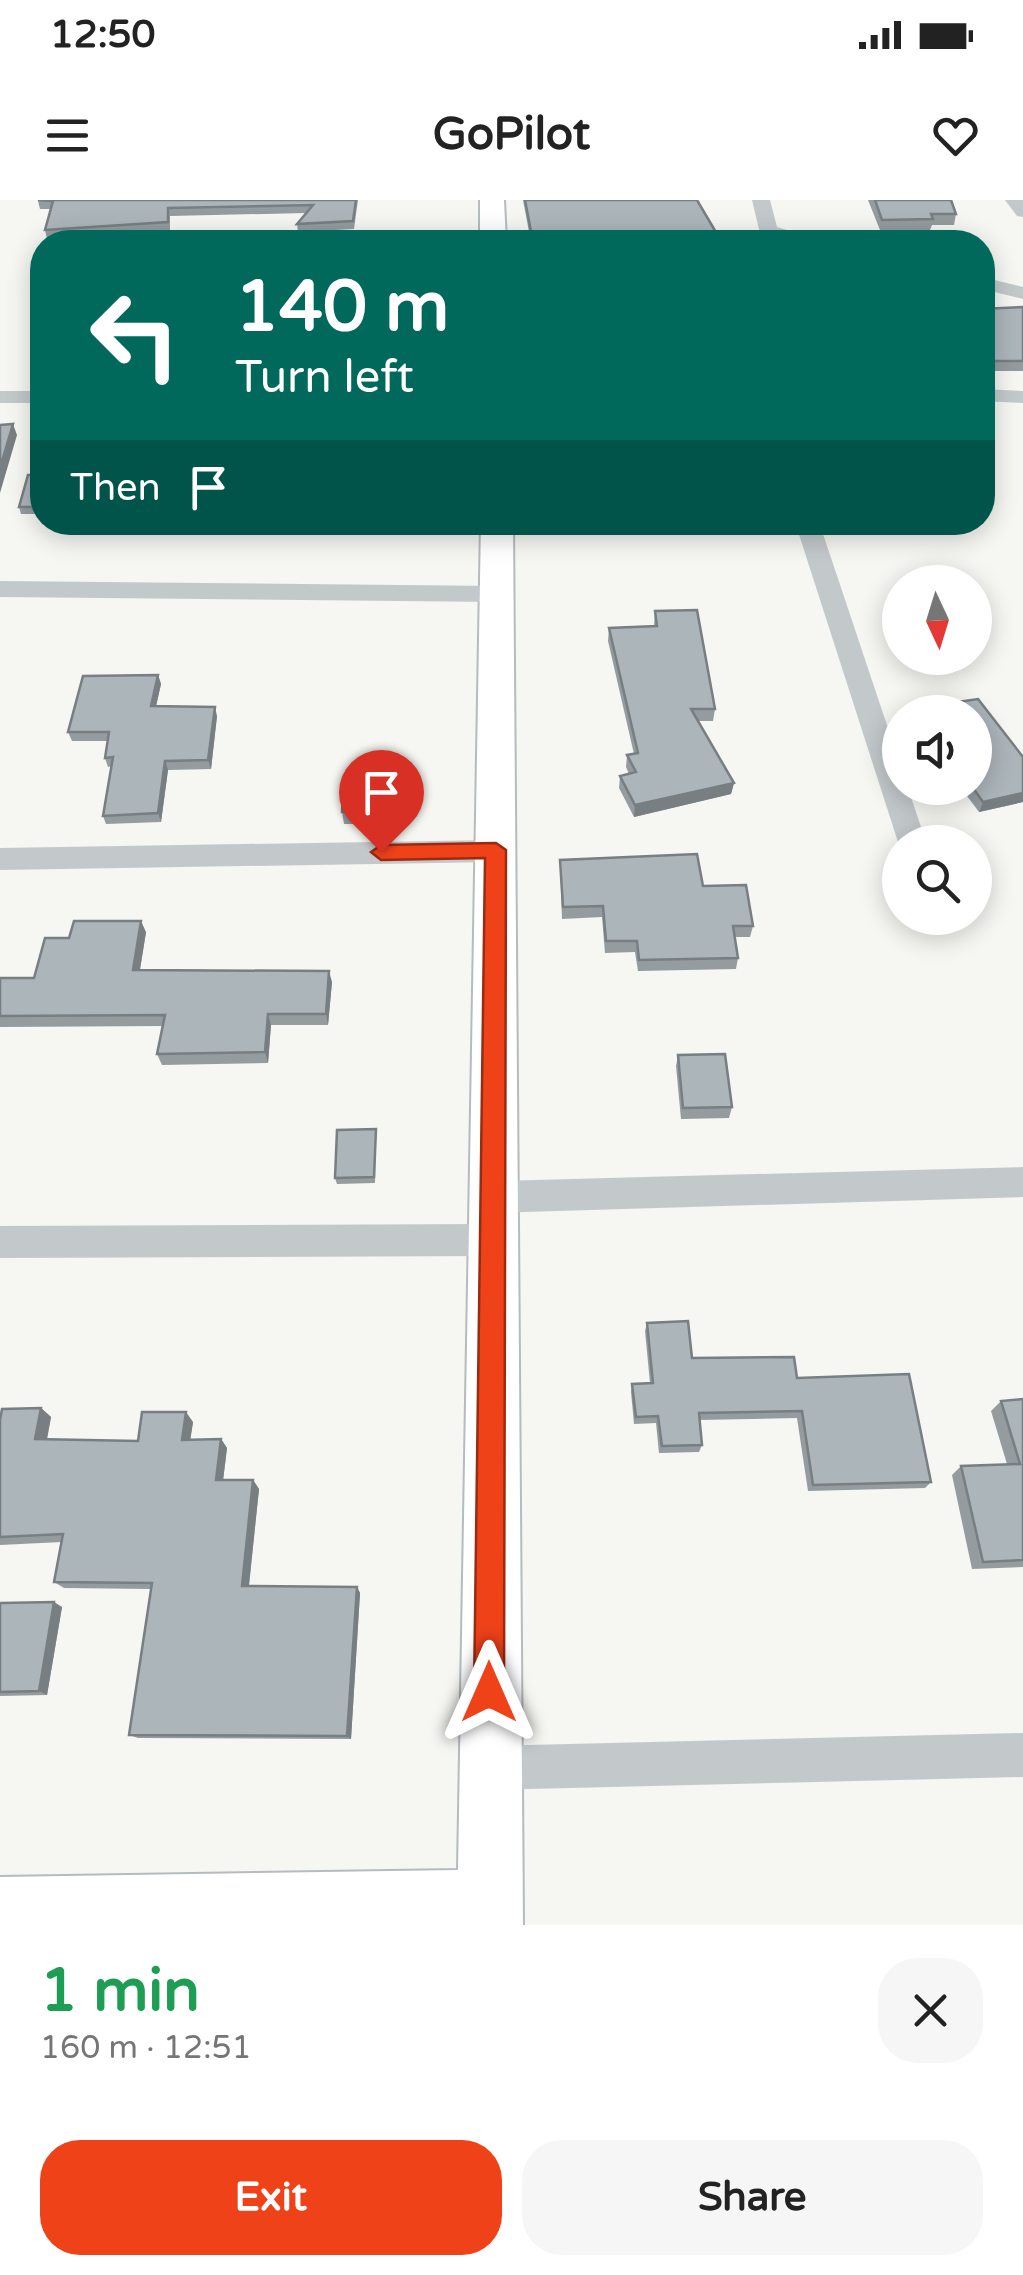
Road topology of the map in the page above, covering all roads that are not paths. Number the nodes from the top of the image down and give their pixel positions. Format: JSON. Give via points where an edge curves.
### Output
{"nodes":[{"id":1,"x":492,"y":200,"type":"edge"},
{"id":2,"x":761,"y":200,"type":"edge"},
{"id":3,"x":1014,"y":200,"type":"edge"},
{"id":4,"x":1023,"y":212,"type":"edge"},
{"id":5,"x":493,"y":230,"type":"edge"},
{"id":6,"x":768,"y":230,"type":"edge"},
{"id":7,"x":995,"y":287,"type":"edge"},
{"id":8,"x":1023,"y":294,"type":"edge"},
{"id":9,"x":995,"y":396,"type":"edge"},
{"id":10,"x":0,"y":397,"type":"edge"},
{"id":11,"x":30,"y":397,"type":"edge"},
{"id":12,"x":1023,"y":397,"type":"edge"},
{"id":13,"x":497,"y":535,"type":"edge"},
{"id":14,"x":811,"y":535,"type":"edge"},
{"id":15,"x":0,"y":589,"type":"edge"},
{"id":16,"x":497,"y":594,"type":"junction"},
{"id":17,"x":906,"y":825,"type":"edge"},
{"id":18,"x":496,"y":850,"type":"junction"},
{"id":19,"x":0,"y":859,"type":"edge"},
{"id":20,"x":1023,"y":1182,"type":"edge"},
{"id":21,"x":492,"y":1218,"type":"junction"},
{"id":22,"x":0,"y":1242,"type":"edge"},
{"id":23,"x":1023,"y":1755,"type":"edge"},
{"id":24,"x":488,"y":1768,"type":"junction"},
{"id":25,"x":0,"y":1909,"type":"edge"},
{"id":26,"x":490,"y":1914,"type":"edge"}],
"edges":[{"from":1,"to":5,"type":"street"},
{"from":2,"to":6,"type":"street"},
{"from":3,"to":4,"type":"street"},
{"from":7,"to":8,"type":"street"},
{"from":9,"to":12,"type":"street"},
{"from":10,"to":11,"type":"street"},
{"from":13,"to":16,"type":"street"},
{"from":14,"to":17,"type":"street"},
{"from":15,"to":16,"type":"street"},
{"from":16,"to":18,"type":"street"},
{"from":18,"to":19,"type":"street"},
{"from":18,"to":21,"type":"street"},
{"from":20,"to":21,"type":"street"},
{"from":21,"to":22,"type":"street"},
{"from":21,"to":24,"type":"street"},
{"from":23,"to":24,"type":"street"},
{"from":24,"to":26,"type":"street"},
{"from":25,"to":26,"type":"street"}]}
